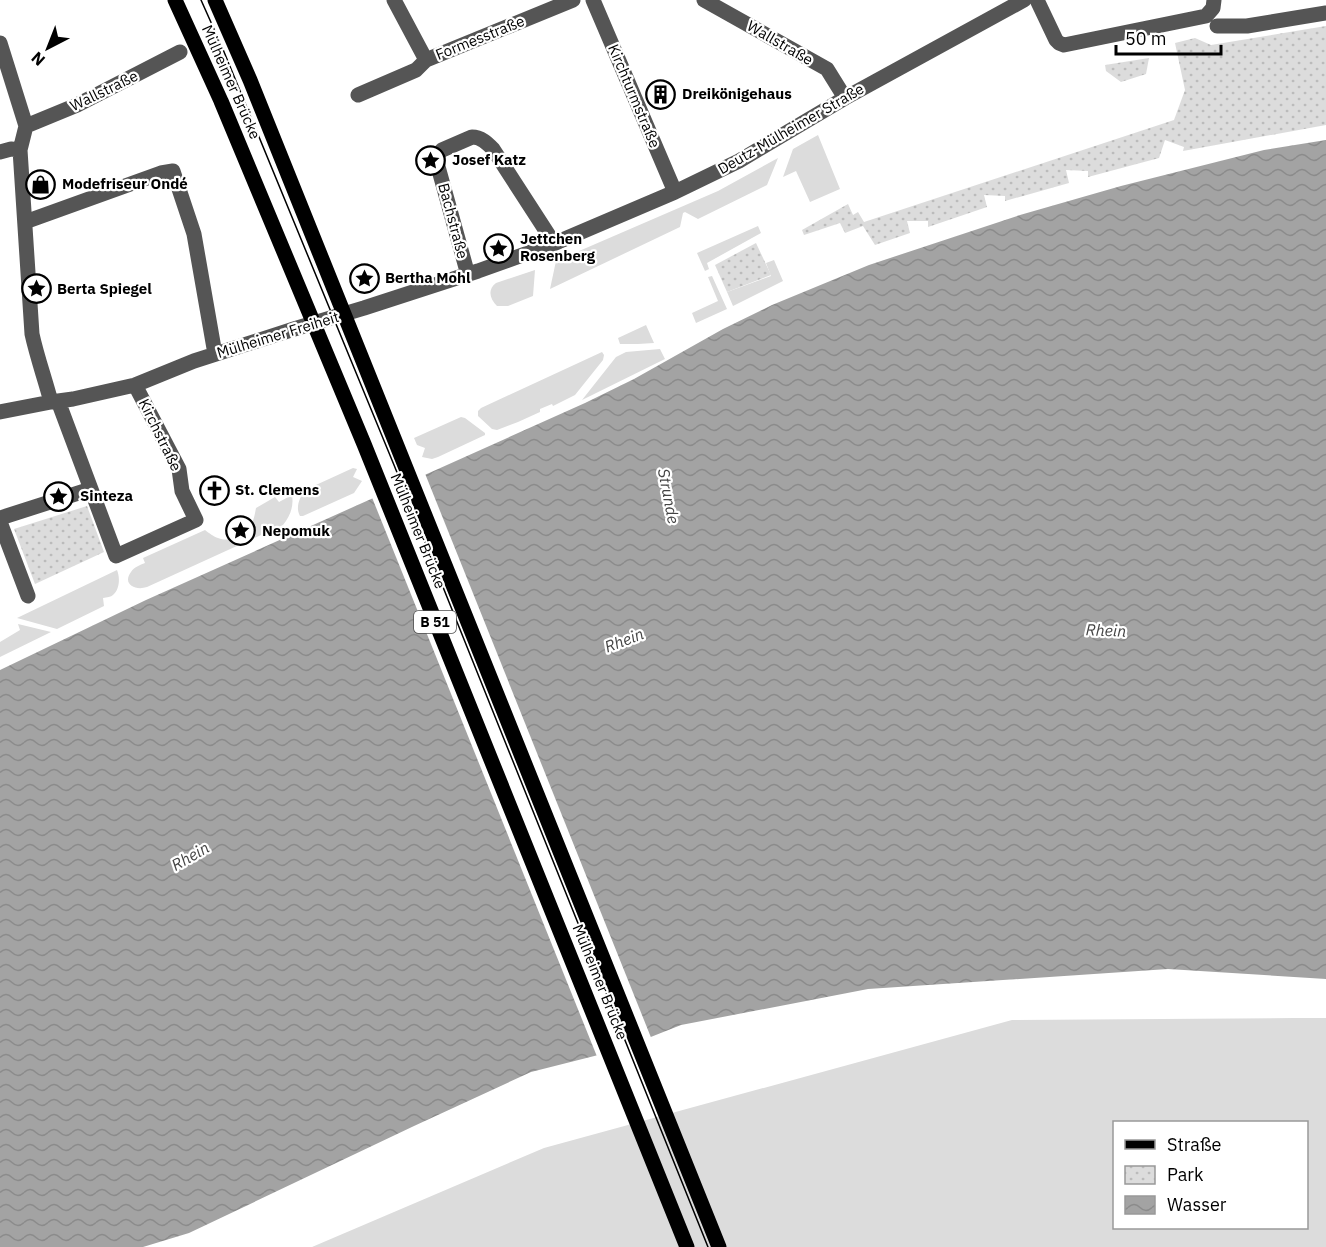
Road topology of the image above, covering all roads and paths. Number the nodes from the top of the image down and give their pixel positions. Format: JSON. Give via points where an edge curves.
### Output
{"nodes":[{"id":1,"x":175,"y":0,"type":"edge"},
{"id":2,"x":184,"y":0,"type":"edge"},
{"id":3,"x":215,"y":0,"type":"edge"},
{"id":4,"x":394,"y":0,"type":"edge"},
{"id":5,"x":573,"y":0,"type":"edge"},
{"id":6,"x":593,"y":0,"type":"edge"},
{"id":7,"x":704,"y":0,"type":"edge"},
{"id":8,"x":1024,"y":0,"type":"edge"},
{"id":9,"x":1037,"y":0,"type":"edge"},
{"id":10,"x":1214,"y":0,"type":"edge"},
{"id":11,"x":1326,"y":13,"type":"edge"},
{"id":12,"x":1212,"y":21,"type":"junction"},
{"id":13,"x":0,"y":43,"type":"edge"},
{"id":14,"x":180,"y":52,"type":"dead end"},
{"id":15,"x":421,"y":65,"type":"junction"},
{"id":16,"x":358,"y":95,"type":"dead end"},
{"id":17,"x":845,"y":98,"type":"junction"},
{"id":18,"x":26,"y":126,"type":"junction"},
{"id":19,"x":20,"y":150,"type":"junction"},
{"id":20,"x":0,"y":152,"type":"edge"},
{"id":21,"x":675,"y":192,"type":"junction"},
{"id":22,"x":25,"y":222,"type":"junction"},
{"id":23,"x":553,"y":244,"type":"junction"},
{"id":24,"x":468,"y":275,"type":"junction"},
{"id":25,"x":215,"y":354,"type":"junction"},
{"id":26,"x":135,"y":385,"type":"junction"},
{"id":27,"x":54,"y":401,"type":"junction"},
{"id":28,"x":0,"y":412,"type":"edge"},
{"id":29,"x":91,"y":489,"type":"junction"},
{"id":30,"x":0,"y":520,"type":"edge"},
{"id":31,"x":28,"y":596,"type":"dead end"},
{"id":32,"x":687,"y":1247,"type":"edge"},
{"id":33,"x":693,"y":1247,"type":"edge"},
{"id":34,"x":719,"y":1247,"type":"edge"}],
"edges":[{"from":1,"to":32,"type":"main road","name":"Mülheimer Brücke","number":"B 51","via":[[359,433]]},
{"from":2,"to":33,"type":"main road","name":"Mülheimer Brücke","number":"B 51","via":[[378,463]]},
{"from":3,"to":34,"type":"main road","name":"Mülheimer Brücke","number":"B 51"},
{"from":4,"to":15,"type":"street"},
{"from":5,"to":15,"type":"street","name":"Formesstraße"},
{"from":6,"to":21,"type":"street","name":"Kirchturmstraße"},
{"from":7,"to":17,"type":"street","name":"Wallstraße","via":[[826,69]]},
{"from":8,"to":17,"type":"street","name":"Deutz-Mülheimer Straße"},
{"from":9,"to":12,"type":"street","via":[[1056,40],[1064,45]]},
{"from":10,"to":12,"type":"street"},
{"from":11,"to":12,"type":"street","via":[[1247,26]]},
{"from":13,"to":18,"type":"street"},
{"from":14,"to":18,"type":"street","name":"Wallstraße","via":[[77,105]]},
{"from":15,"to":16,"type":"street","name":"Formesstraße"},
{"from":17,"to":21,"type":"street","name":"Deutz-Mülheimer Straße","via":[[739,161]]},
{"from":18,"to":19,"type":"street"},
{"from":19,"to":20,"type":"street"},
{"from":19,"to":22,"type":"street"},
{"from":21,"to":23,"type":"street","name":"Deutz-Mülheimer Straße"},
{"from":22,"to":25,"type":"street","via":[[173,171],[194,234]]},
{"from":22,"to":27,"type":"street","via":[[32,334]]},
{"from":23,"to":24,"type":"street","name":"Mülheimer Freiheit"},
{"from":23,"to":24,"type":"street","name":"Bachstraße","via":[[493,149],[472,137],[442,150],[437,163]]},
{"from":24,"to":25,"type":"street","name":"Mülheimer Freiheit"},
{"from":25,"to":26,"type":"street","name":"Mülheimer Freiheit"},
{"from":26,"to":27,"type":"street","name":"Mülheimer Freiheit"},
{"from":26,"to":29,"type":"street","name":"Kirchstraße","via":[[179,469],[182,491],[196,519],[116,556]]},
{"from":27,"to":28,"type":"street","name":"Mülheimer Freiheit"},
{"from":27,"to":29,"type":"street"},
{"from":29,"to":30,"type":"street"},
{"from":30,"to":31,"type":"street"}]}
